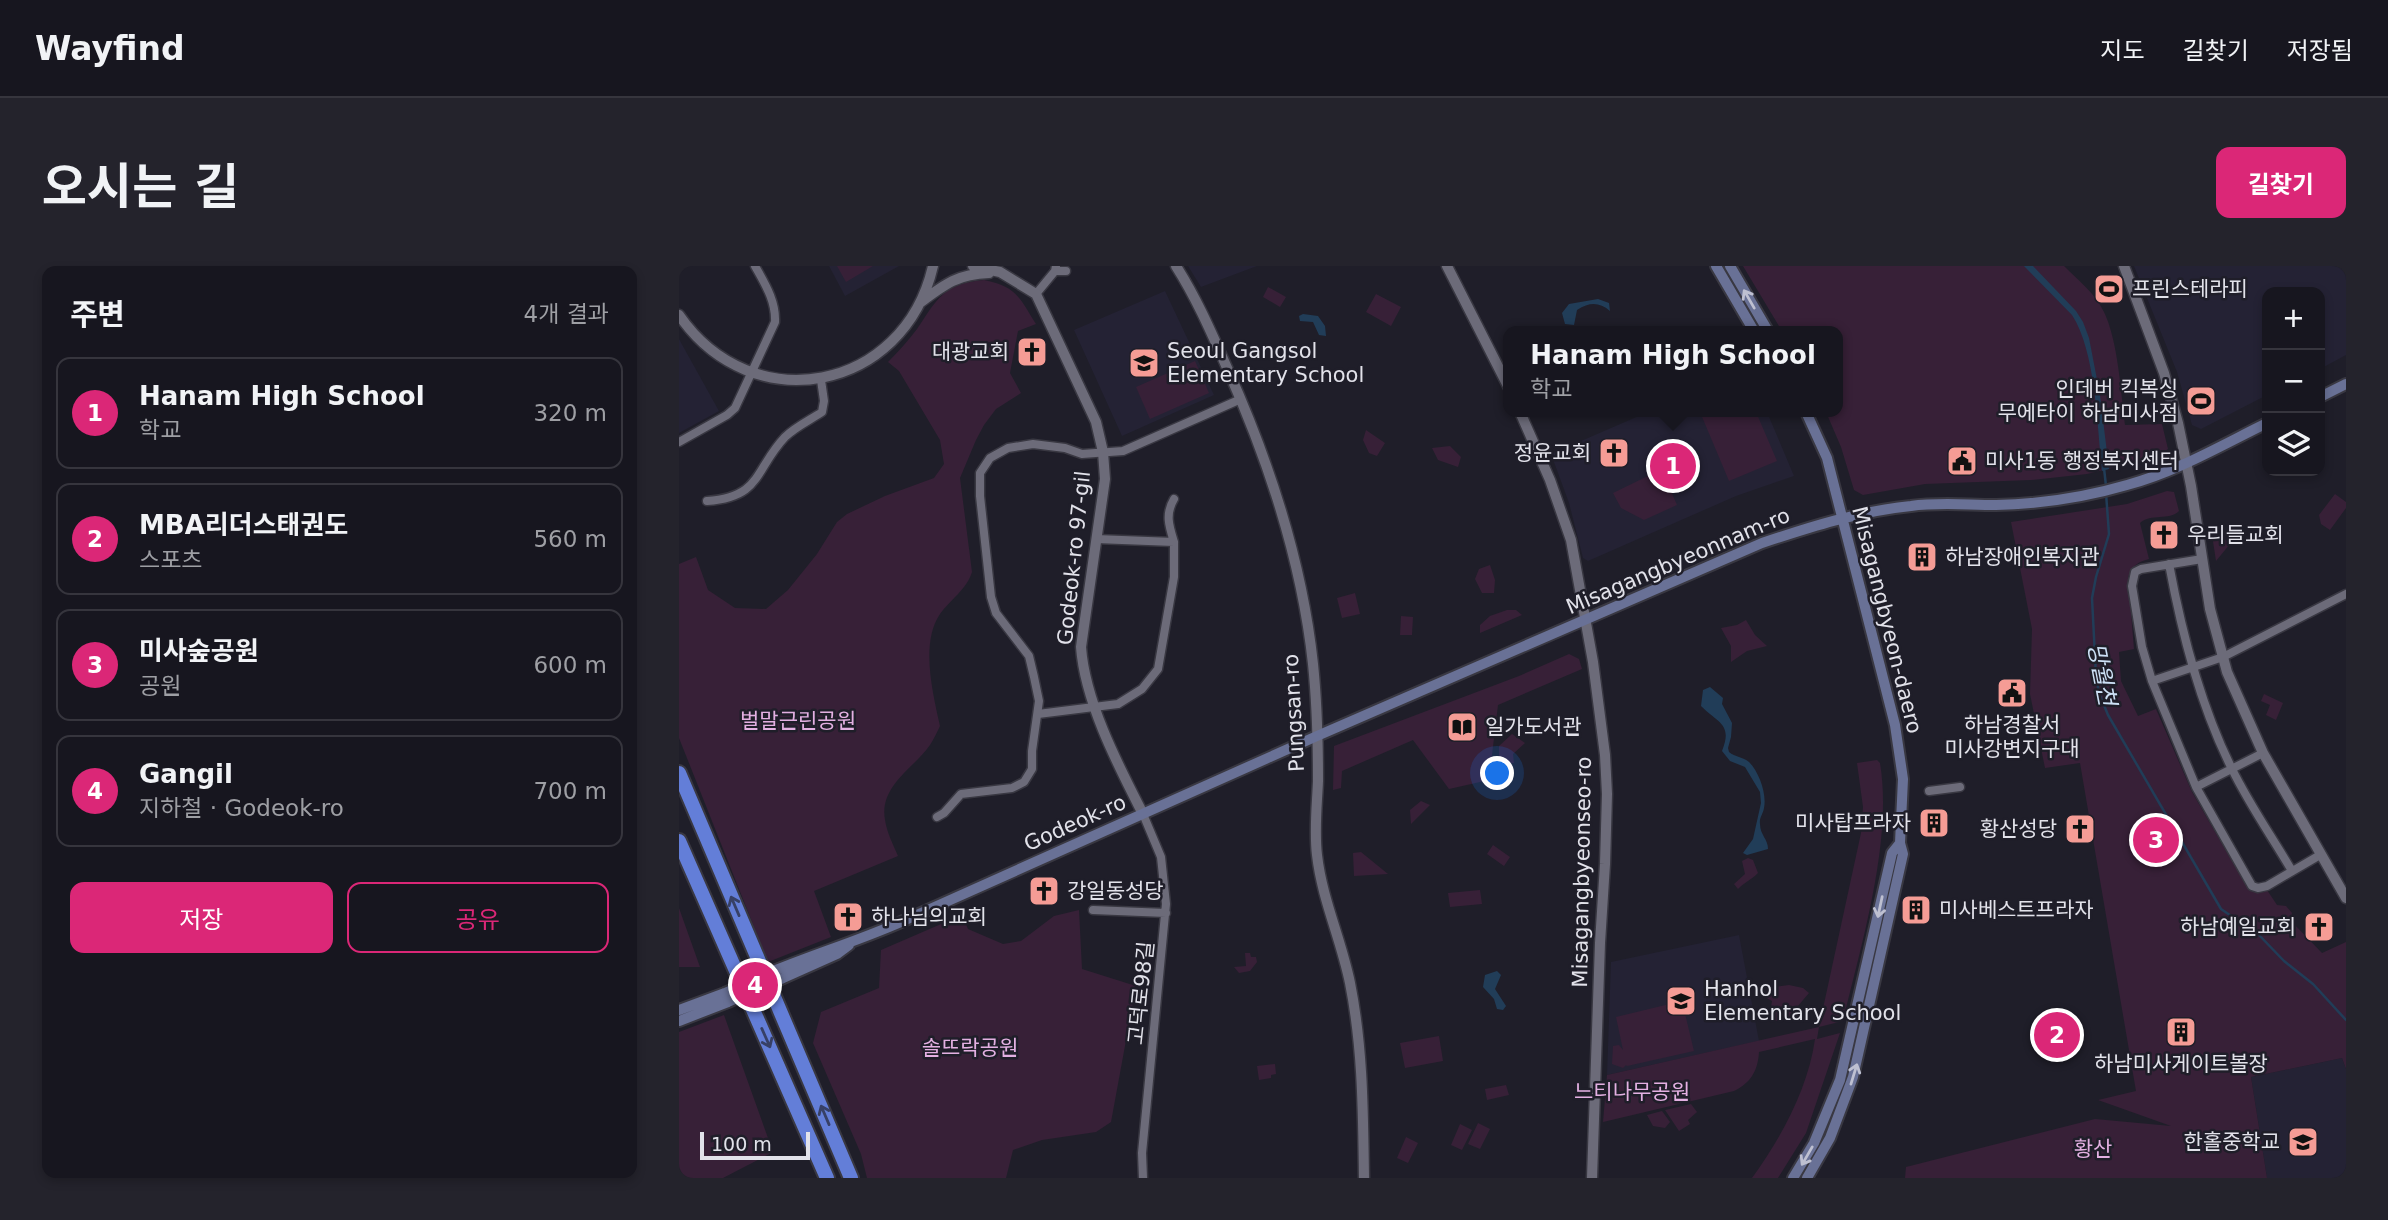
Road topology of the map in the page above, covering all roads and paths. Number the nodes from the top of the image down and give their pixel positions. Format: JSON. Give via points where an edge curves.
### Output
{"nodes":[{"id":1,"x":755,"y":266,"type":"edge"},
{"id":2,"x":933,"y":266,"type":"edge"},
{"id":3,"x":973,"y":266,"type":"edge"},
{"id":4,"x":1176,"y":266,"type":"edge"},
{"id":5,"x":1447,"y":266,"type":"edge"},
{"id":6,"x":1716,"y":266,"type":"edge"},
{"id":7,"x":1730,"y":266,"type":"edge"},
{"id":8,"x":2124,"y":266,"type":"edge"},
{"id":9,"x":996,"y":269,"type":"edge"},
{"id":10,"x":1055,"y":269,"type":"edge"},
{"id":11,"x":1066,"y":271,"type":"dead end"},
{"id":12,"x":1036,"y":294,"type":"junction"},
{"id":13,"x":919,"y":303,"type":"junction"},
{"id":14,"x":679,"y":314,"type":"edge"},
{"id":15,"x":1751,"y":326,"type":"edge"},
{"id":16,"x":1765,"y":326,"type":"edge"},
{"id":17,"x":751,"y":373,"type":"junction"},
{"id":18,"x":1503,"y":376,"type":"edge"},
{"id":19,"x":821,"y":380,"type":"junction"},
{"id":20,"x":2346,"y":384,"type":"edge"},
{"id":21,"x":2325,"y":394,"type":"edge"},
{"id":22,"x":1241,"y":399,"type":"junction"},
{"id":23,"x":1522,"y":417,"type":"edge"},
{"id":24,"x":1808,"y":417,"type":"edge"},
{"id":25,"x":2262,"y":425,"type":"edge"},
{"id":26,"x":679,"y":442,"type":"edge"},
{"id":27,"x":1103,"y":452,"type":"junction"},
{"id":28,"x":2186,"y":462,"type":"junction"},
{"id":29,"x":1174,"y":499,"type":"dead end"},
{"id":30,"x":707,"y":501,"type":"dead end"},
{"id":31,"x":1841,"y":519,"type":"junction"},
{"id":32,"x":1096,"y":540,"type":"junction"},
{"id":33,"x":1174,"y":542,"type":"junction"},
{"id":34,"x":2202,"y":559,"type":"junction"},
{"id":35,"x":2169,"y":564,"type":"junction"},
{"id":36,"x":2346,"y":594,"type":"edge"},
{"id":37,"x":1586,"y":620,"type":"junction"},
{"id":38,"x":2223,"y":657,"type":"junction"},
{"id":39,"x":2192,"y":667,"type":"junction"},
{"id":40,"x":2152,"y":681,"type":"junction"},
{"id":41,"x":1094,"y":706,"type":"junction"},
{"id":42,"x":1038,"y":714,"type":"junction"},
{"id":43,"x":1317,"y":736,"type":"junction"},
{"id":44,"x":2263,"y":753,"type":"junction"},
{"id":45,"x":2231,"y":768,"type":"junction"},
{"id":46,"x":679,"y":774,"type":"edge"},
{"id":47,"x":1961,"y":787,"type":"dead end"},
{"id":48,"x":2196,"y":787,"type":"junction"},
{"id":49,"x":1929,"y":792,"type":"dead end"},
{"id":50,"x":1143,"y":814,"type":"junction"},
{"id":51,"x":937,"y":817,"type":"dead end"},
{"id":52,"x":679,"y":841,"type":"edge"},
{"id":53,"x":1900,"y":843,"type":"junction"},
{"id":54,"x":2320,"y":855,"type":"junction"},
{"id":55,"x":2292,"y":871,"type":"junction"},
{"id":56,"x":2346,"y":898,"type":"edge"},
{"id":57,"x":1093,"y":910,"type":"dead end"},
{"id":58,"x":1166,"y":913,"type":"junction"},
{"id":59,"x":726,"y":997,"type":"junction"},
{"id":60,"x":679,"y":1010,"type":"edge"},
{"id":61,"x":679,"y":1021,"type":"edge"},
{"id":62,"x":827,"y":1178,"type":"edge"},
{"id":63,"x":851,"y":1178,"type":"edge"},
{"id":64,"x":1143,"y":1178,"type":"edge"},
{"id":65,"x":1364,"y":1178,"type":"edge"},
{"id":66,"x":1592,"y":1178,"type":"edge"},
{"id":67,"x":1793,"y":1178,"type":"edge"},
{"id":68,"x":1807,"y":1178,"type":"edge"}],
"edges":[{"from":1,"to":17,"type":"street","via":[[771,295],[775,322]]},
{"from":2,"to":13,"type":"street"},
{"from":3,"to":9,"type":"street"},
{"from":4,"to":22,"type":"street","name":"Pungsan-ro"},
{"from":5,"to":18,"type":"street"},
{"from":6,"to":15,"type":"main road"},
{"from":16,"to":7,"type":"main road","one_way":true},
{"from":8,"to":28,"type":"street","via":[[2164,373]]},
{"from":9,"to":12,"type":"street"},
{"from":9,"to":13,"type":"street","via":[[949,281]]},
{"from":10,"to":11,"type":"street"},
{"from":10,"to":12,"type":"street"},
{"from":12,"to":27,"type":"street","name":"Godeok-ro 97-gil","via":[[1096,422]]},
{"from":13,"to":19,"type":"street","via":[[892,343],[873,357]]},
{"from":14,"to":17,"type":"street","via":[[699,340],[722,359]]},
{"from":17,"to":19,"type":"street","via":[[788,381]]},
{"from":17,"to":26,"type":"street","via":[[735,408]]},
{"from":19,"to":30,"type":"street","via":[[822,412],[787,435],[750,487],[735,496]]},
{"from":20,"to":21,"type":"main road"},
{"from":22,"to":27,"type":"street","via":[[1123,451]]},
{"from":22,"to":43,"type":"street","name":"Pungsan-ro","via":[[1293,553],[1313,663]]},
{"from":23,"to":37,"type":"street","name":"Misagangbyeonseo-ro","via":[[1571,540]]},
{"from":24,"to":31,"type":"main road","name":"Misagangbyeon-daero","via":[[1827,458]]},
{"from":25,"to":28,"type":"main road","name":"Misagangbyeonnam-ro"},
{"from":27,"to":32,"type":"street","name":"Godeok-ro 97-gil","via":[[1105,479]]},
{"from":27,"to":42,"type":"street","via":[[1082,454],[1033,444],[1008,448],[990,458],[980,473],[991,597],[996,613],[1029,656]]},
{"from":28,"to":31,"type":"main road","name":"Misagangbyeonnam-ro","via":[[2126,486],[2088,493],[1998,505],[1912,505]]},
{"from":28,"to":34,"type":"street"},
{"from":29,"to":33,"type":"street","via":[[1168,523]]},
{"from":31,"to":37,"type":"main road","name":"Misagangbyeonnam-ro","via":[[1762,543]]},
{"from":31,"to":53,"type":"main road","name":"Misagangbyeon-daero","via":[[1899,746],[1903,779]]},
{"from":32,"to":33,"type":"street"},
{"from":32,"to":41,"type":"street","name":"Godeok-ro 97-gil","via":[[1081,647]]},
{"from":33,"to":41,"type":"street","via":[[1174,577],[1158,669],[1142,689],[1118,704]]},
{"from":34,"to":35,"type":"street"},
{"from":34,"to":38,"type":"street"},
{"from":35,"to":39,"type":"street"},
{"from":35,"to":40,"type":"street","via":[[2141,569],[2132,579]]},
{"from":36,"to":38,"type":"street"},
{"from":37,"to":43,"type":"main road","name":"Misagangbyeonnam-ro"},
{"from":37,"to":66,"type":"street","name":"Misagangbyeonseo-ro","via":[[1607,794]]},
{"from":38,"to":39,"type":"street"},
{"from":38,"to":44,"type":"street"},
{"from":39,"to":40,"type":"street"},
{"from":39,"to":45,"type":"street"},
{"from":40,"to":48,"type":"street"},
{"from":41,"to":42,"type":"street"},
{"from":41,"to":50,"type":"street","name":"Godeok-ro 97-gil"},
{"from":42,"to":51,"type":"street","via":[[1032,769],[1024,782],[1012,788],[961,794]]},
{"from":43,"to":50,"type":"main road","name":"Godeok-ro"},
{"from":43,"to":65,"type":"street","name":"Pungsan-ro","via":[[1316,851],[1357,1027],[1364,1098]]},
{"from":44,"to":45,"type":"street"},
{"from":44,"to":54,"type":"street"},
{"from":45,"to":48,"type":"street"},
{"from":45,"to":55,"type":"street"},
{"from":63,"to":46,"type":"highway","one_way":true},
{"from":47,"to":49,"type":"street"},
{"from":48,"to":55,"type":"street","via":[[2252,886],[2267,886]]},
{"from":50,"to":58,"type":"street","name":"고덕로98길","via":[[1161,858]]},
{"from":50,"to":59,"type":"main road","name":"Godeok-ro","bridge":true,"via":[[837,954]]},
{"from":52,"to":62,"type":"highway","one_way":true},
{"from":53,"to":67,"type":"main road","name":"Misagangbyeon-daero","one_way":true,"via":[[1892,853],[1840,1080],[1814,1143]]},
{"from":68,"to":53,"type":"main road","name":"Misagangbyeon-daero","one_way":true,"via":[[1830,1138],[1853,1077],[1903,854]]},
{"from":54,"to":55,"type":"street"},
{"from":54,"to":56,"type":"street"},
{"from":57,"to":58,"type":"street"},
{"from":58,"to":64,"type":"street","name":"고덕로98길"},
{"from":59,"to":60,"type":"main road","name":"Godeok-ro"},
{"from":59,"to":61,"type":"main road","name":"Godeok-ro"}]}
